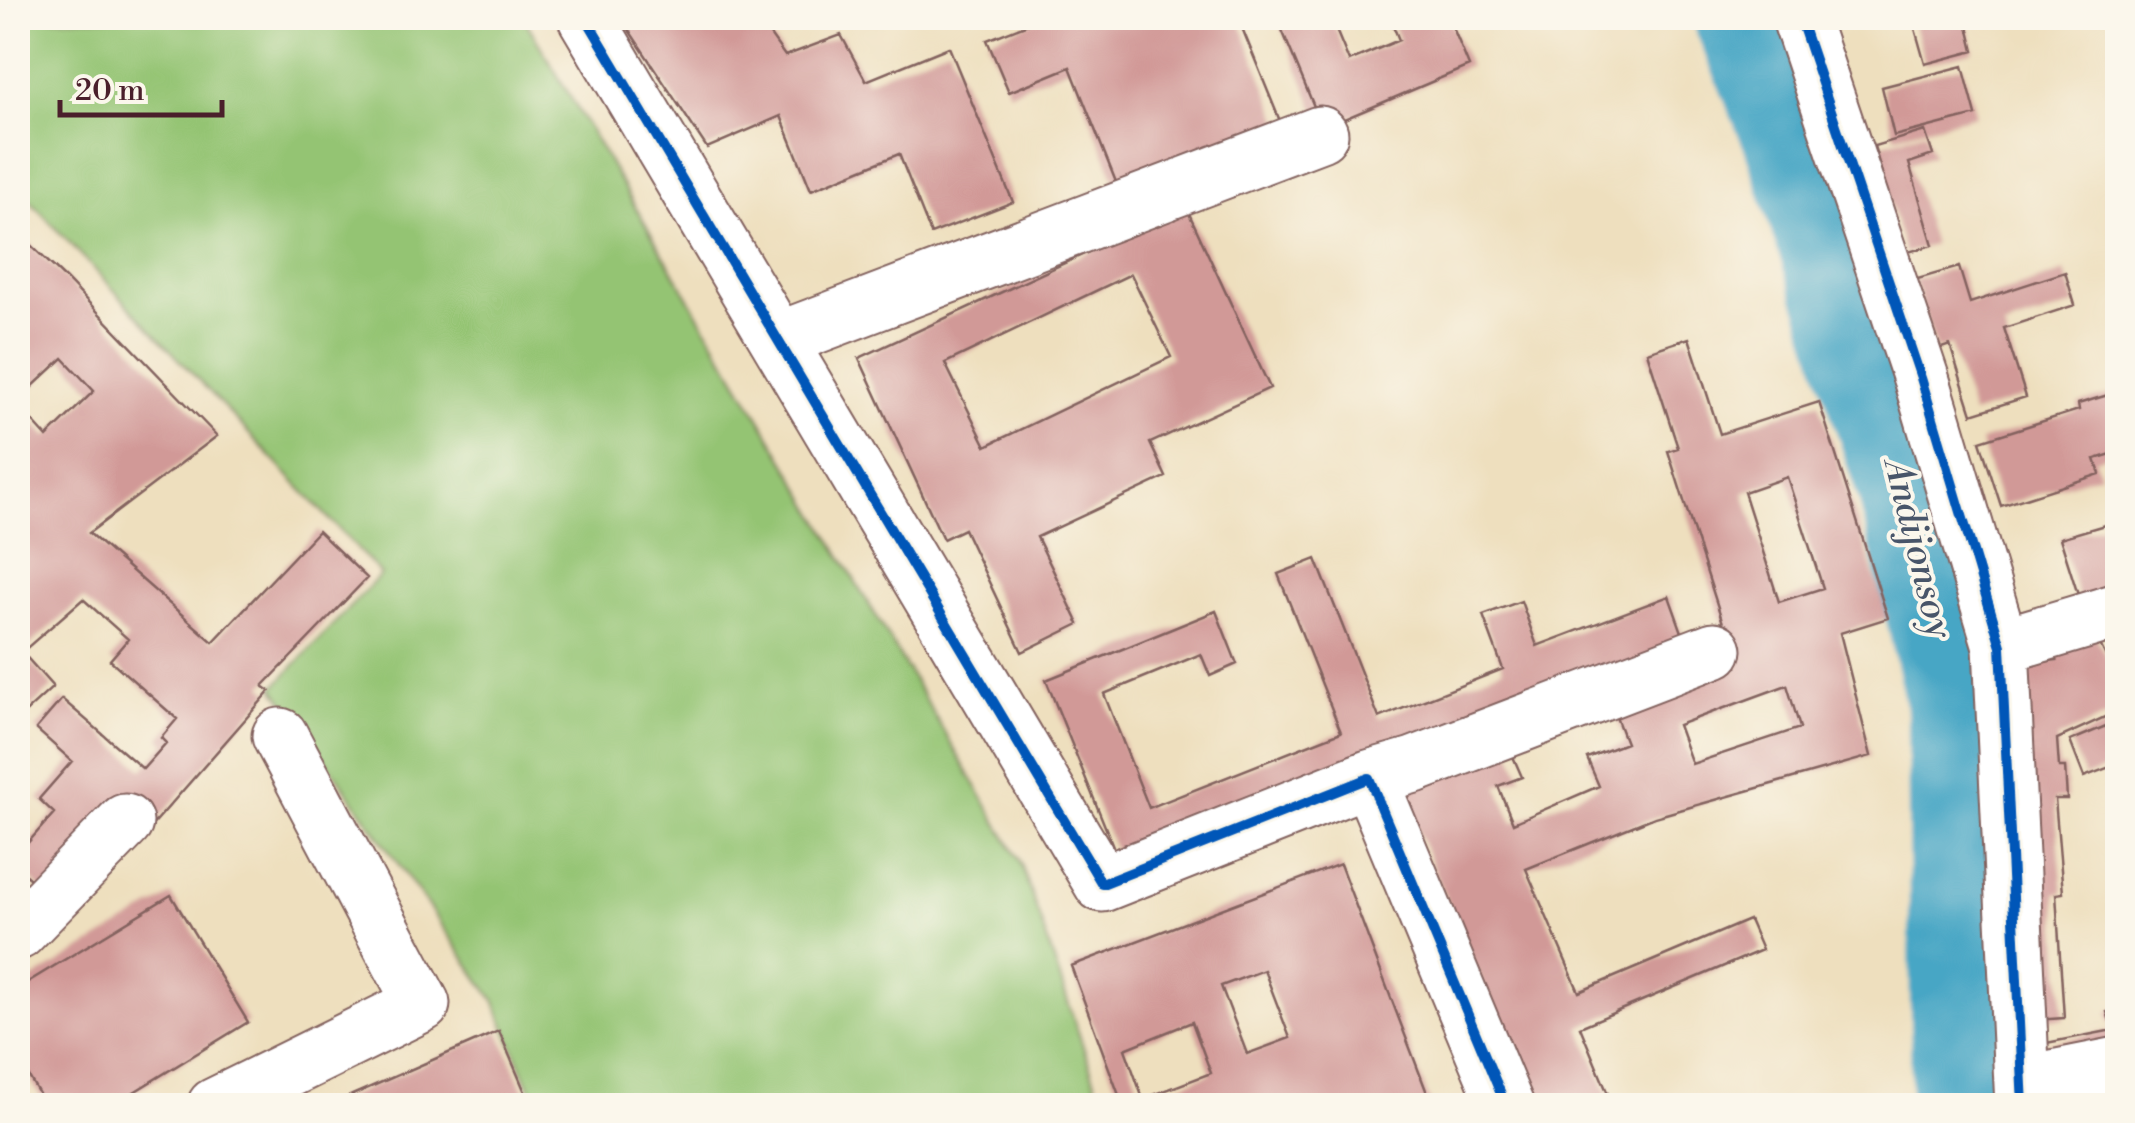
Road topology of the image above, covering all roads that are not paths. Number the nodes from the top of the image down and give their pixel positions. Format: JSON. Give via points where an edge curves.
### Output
{"nodes":[{"id":1,"x":586,"y":18,"type":"edge"},
{"id":2,"x":1800,"y":18,"type":"edge"},
{"id":3,"x":1320,"y":134,"type":"dead end"},
{"id":4,"x":778,"y":340,"type":"junction"},
{"id":5,"x":2118,"y":611,"type":"edge"},
{"id":6,"x":2001,"y":646,"type":"junction"},
{"id":7,"x":1714,"y":650,"type":"dead end"},
{"id":8,"x":280,"y":736,"type":"dead end"},
{"id":9,"x":1369,"y":778,"type":"junction"},
{"id":10,"x":125,"y":822,"type":"dead end"},
{"id":11,"x":18,"y":932,"type":"edge"},
{"id":12,"x":2118,"y":1065,"type":"edge"},
{"id":13,"x":2023,"y":1095,"type":"edge"},
{"id":14,"x":215,"y":1106,"type":"edge"},
{"id":15,"x":1506,"y":1106,"type":"edge"}],
"edges":[{"from":1,"to":4,"type":"street"},
{"from":2,"to":6,"type":"street","via":[[1921,378]]},
{"from":3,"to":4,"type":"street"},
{"from":4,"to":9,"type":"street","via":[[1102,884]]},
{"from":5,"to":6,"type":"street"},
{"from":6,"to":13,"type":"street"},
{"from":7,"to":9,"type":"street"},
{"from":8,"to":14,"type":"street","via":[[422,1004]]},
{"from":9,"to":15,"type":"street"},
{"from":10,"to":11,"type":"street"},
{"from":12,"to":13,"type":"street"}]}
